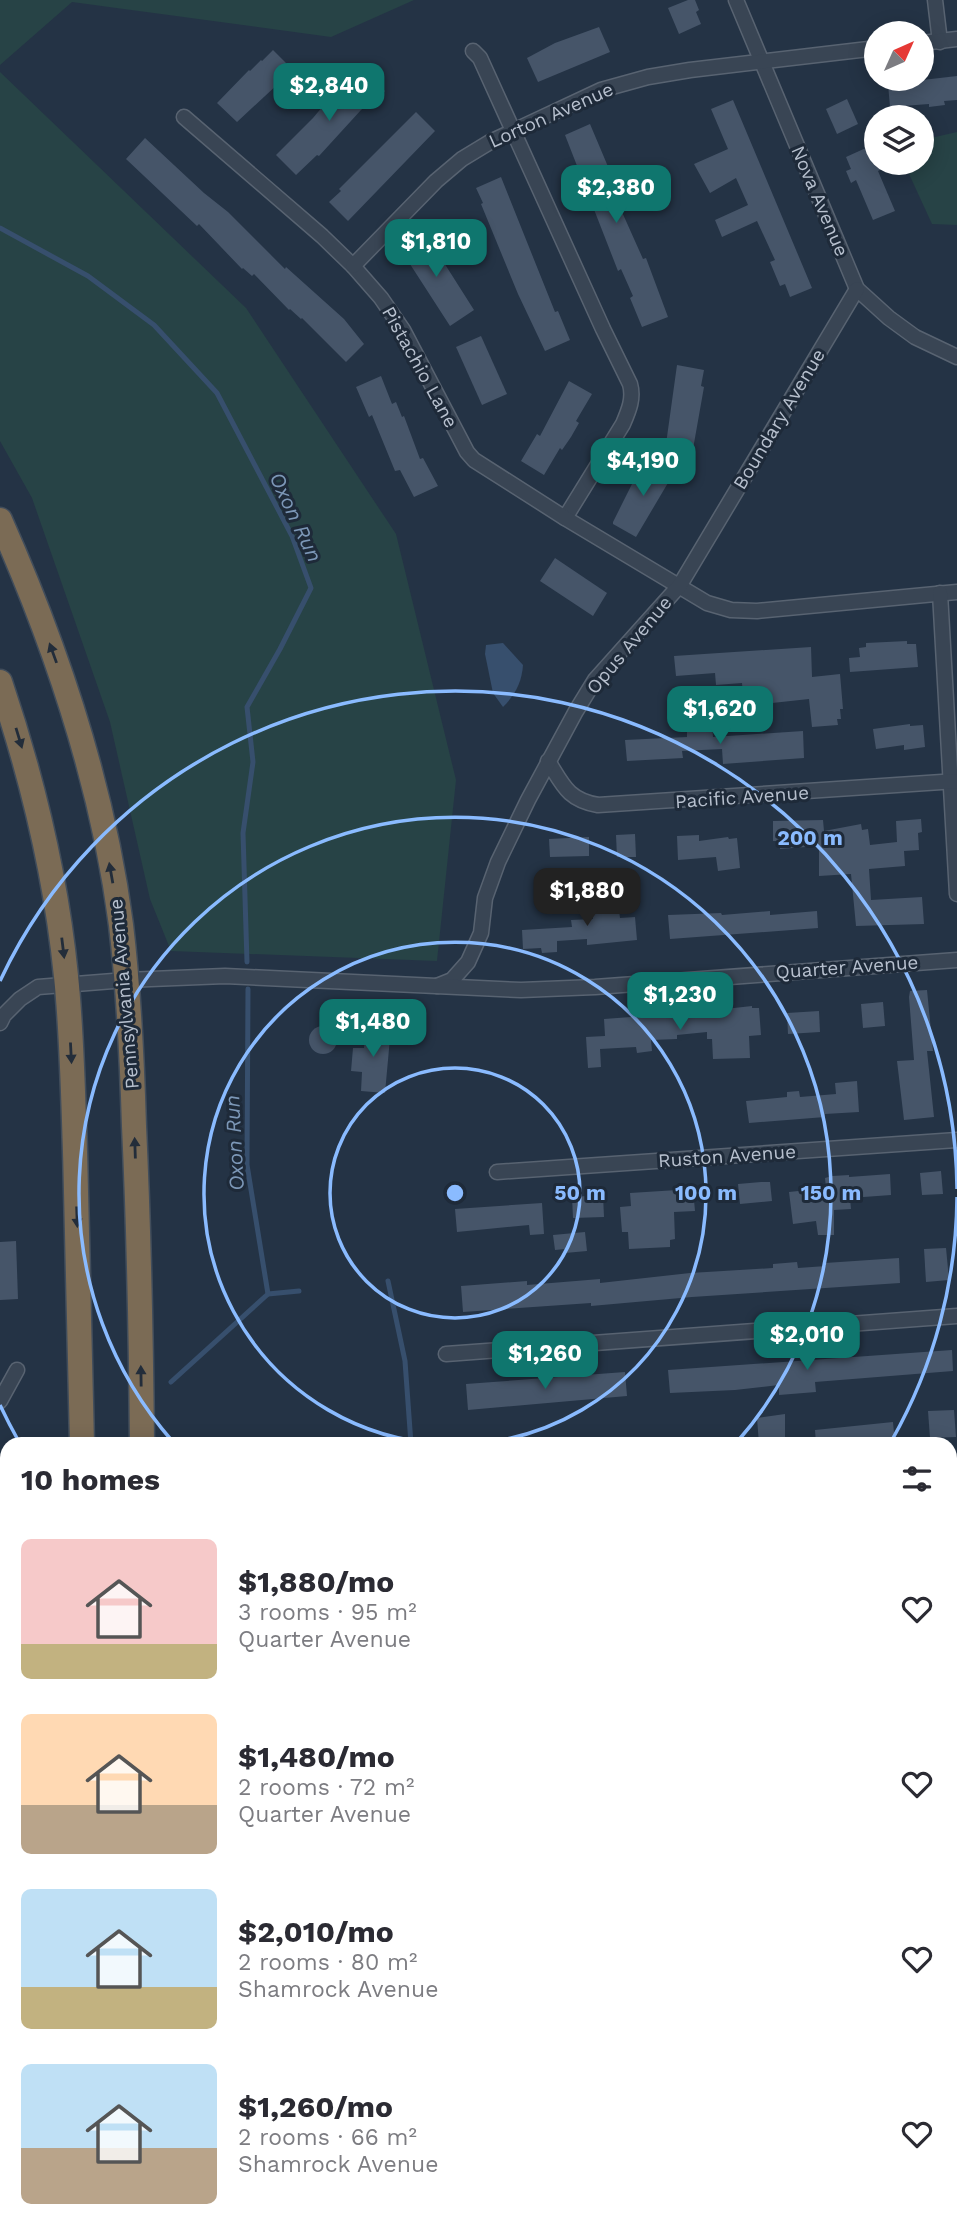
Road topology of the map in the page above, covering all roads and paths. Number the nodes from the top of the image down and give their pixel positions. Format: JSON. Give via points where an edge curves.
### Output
{"nodes":[{"id":1,"x":736,"y":0,"type":"edge"},
{"id":2,"x":935,"y":0,"type":"edge"},
{"id":3,"x":957,"y":39,"type":"edge"},
{"id":4,"x":940,"y":41,"type":"junction"},
{"id":5,"x":934,"y":42,"type":"edge"},
{"id":6,"x":864,"y":49,"type":"edge"},
{"id":7,"x":473,"y":51,"type":"dead end"},
{"id":8,"x":761,"y":60,"type":"junction"},
{"id":9,"x":184,"y":117,"type":"dead end"},
{"id":10,"x":513,"y":131,"type":"junction"},
{"id":11,"x":353,"y":265,"type":"junction"},
{"id":12,"x":857,"y":289,"type":"junction"},
{"id":13,"x":957,"y":357,"type":"edge"},
{"id":14,"x":565,"y":518,"type":"junction"},
{"id":15,"x":0,"y":520,"type":"edge"},
{"id":16,"x":680,"y":585,"type":"junction"},
{"id":17,"x":957,"y":592,"type":"edge"},
{"id":18,"x":940,"y":593,"type":"junction"},
{"id":19,"x":0,"y":682,"type":"edge"},
{"id":20,"x":548,"y":761,"type":"junction"},
{"id":21,"x":953,"y":782,"type":"edge"},
{"id":22,"x":957,"y":894,"type":"edge"},
{"id":23,"x":957,"y":960,"type":"edge"},
{"id":24,"x":126,"y":980,"type":"junction"},
{"id":25,"x":67,"y":985,"type":"junction"},
{"id":26,"x":431,"y":987,"type":"junction"},
{"id":27,"x":0,"y":1023,"type":"edge"},
{"id":28,"x":957,"y":1140,"type":"edge"},
{"id":29,"x":497,"y":1172,"type":"dead end"},
{"id":30,"x":957,"y":1316,"type":"edge"},
{"id":31,"x":446,"y":1354,"type":"dead end"},
{"id":32,"x":17,"y":1370,"type":"dead end"},
{"id":33,"x":0,"y":1401,"type":"edge"},
{"id":34,"x":82,"y":1437,"type":"edge"},
{"id":35,"x":142,"y":1437,"type":"edge"}],
"edges":[{"from":1,"to":8,"type":"street","name":"Nova Avenue"},
{"from":2,"to":4,"type":"street"},
{"from":3,"to":4,"type":"street"},
{"from":4,"to":5,"type":"street"},
{"from":6,"to":8,"type":"street","name":"Lorton Avenue"},
{"from":7,"to":10,"type":"street"},
{"from":8,"to":10,"type":"street","name":"Lorton Avenue","via":[[624,83]]},
{"from":8,"to":12,"type":"street","name":"Nova Avenue"},
{"from":9,"to":11,"type":"street","name":"Pistachio Lane"},
{"from":10,"to":11,"type":"street","name":"Lorton Avenue","via":[[462,159]]},
{"from":10,"to":14,"type":"street","via":[[632,392],[623,424]]},
{"from":11,"to":14,"type":"street","name":"Pistachio Lane","via":[[398,323],[467,452],[481,466]]},
{"from":12,"to":13,"type":"street","name":"Nova Avenue","via":[[915,337]]},
{"from":12,"to":16,"type":"street","name":"Boundary Avenue"},
{"from":14,"to":16,"type":"street","name":"Pistachio Lane"},
{"from":24,"to":15,"type":"highway","name":"Pennsylvania Avenue","one_way":true,"via":[[121,924],[84,751],[26,578]]},
{"from":16,"to":18,"type":"street","name":"Opus Avenue","via":[[708,603],[743,612]]},
{"from":16,"to":20,"type":"street","name":"Opus Avenue","via":[[595,680]]},
{"from":17,"to":18,"type":"street","name":"Opus Avenue"},
{"from":18,"to":21,"type":"street"},
{"from":19,"to":25,"type":"highway","one_way":true,"via":[[35,796]]},
{"from":20,"to":21,"type":"street","name":"Pacific Avenue","via":[[568,793],[598,805]]},
{"from":20,"to":26,"type":"street","name":"Opus Avenue","via":[[498,862],[485,898],[481,933],[468,962],[452,980]]},
{"from":21,"to":22,"type":"street"},
{"from":23,"to":26,"type":"street","name":"Quarter Avenue","via":[[595,987]]},
{"from":24,"to":25,"type":"street","name":"Quarter Avenue"},
{"from":24,"to":26,"type":"street","name":"Quarter Avenue","via":[[225,976]]},
{"from":35,"to":24,"type":"highway","name":"Pennsylvania Avenue","one_way":true,"via":[[136,1161]]},
{"from":25,"to":27,"type":"street","name":"Quarter Avenue","via":[[38,987],[20,999]]},
{"from":25,"to":34,"type":"highway","one_way":true},
{"from":28,"to":29,"type":"street","name":"Ruston Avenue"},
{"from":30,"to":31,"type":"street"},
{"from":32,"to":33,"type":"street"}]}
